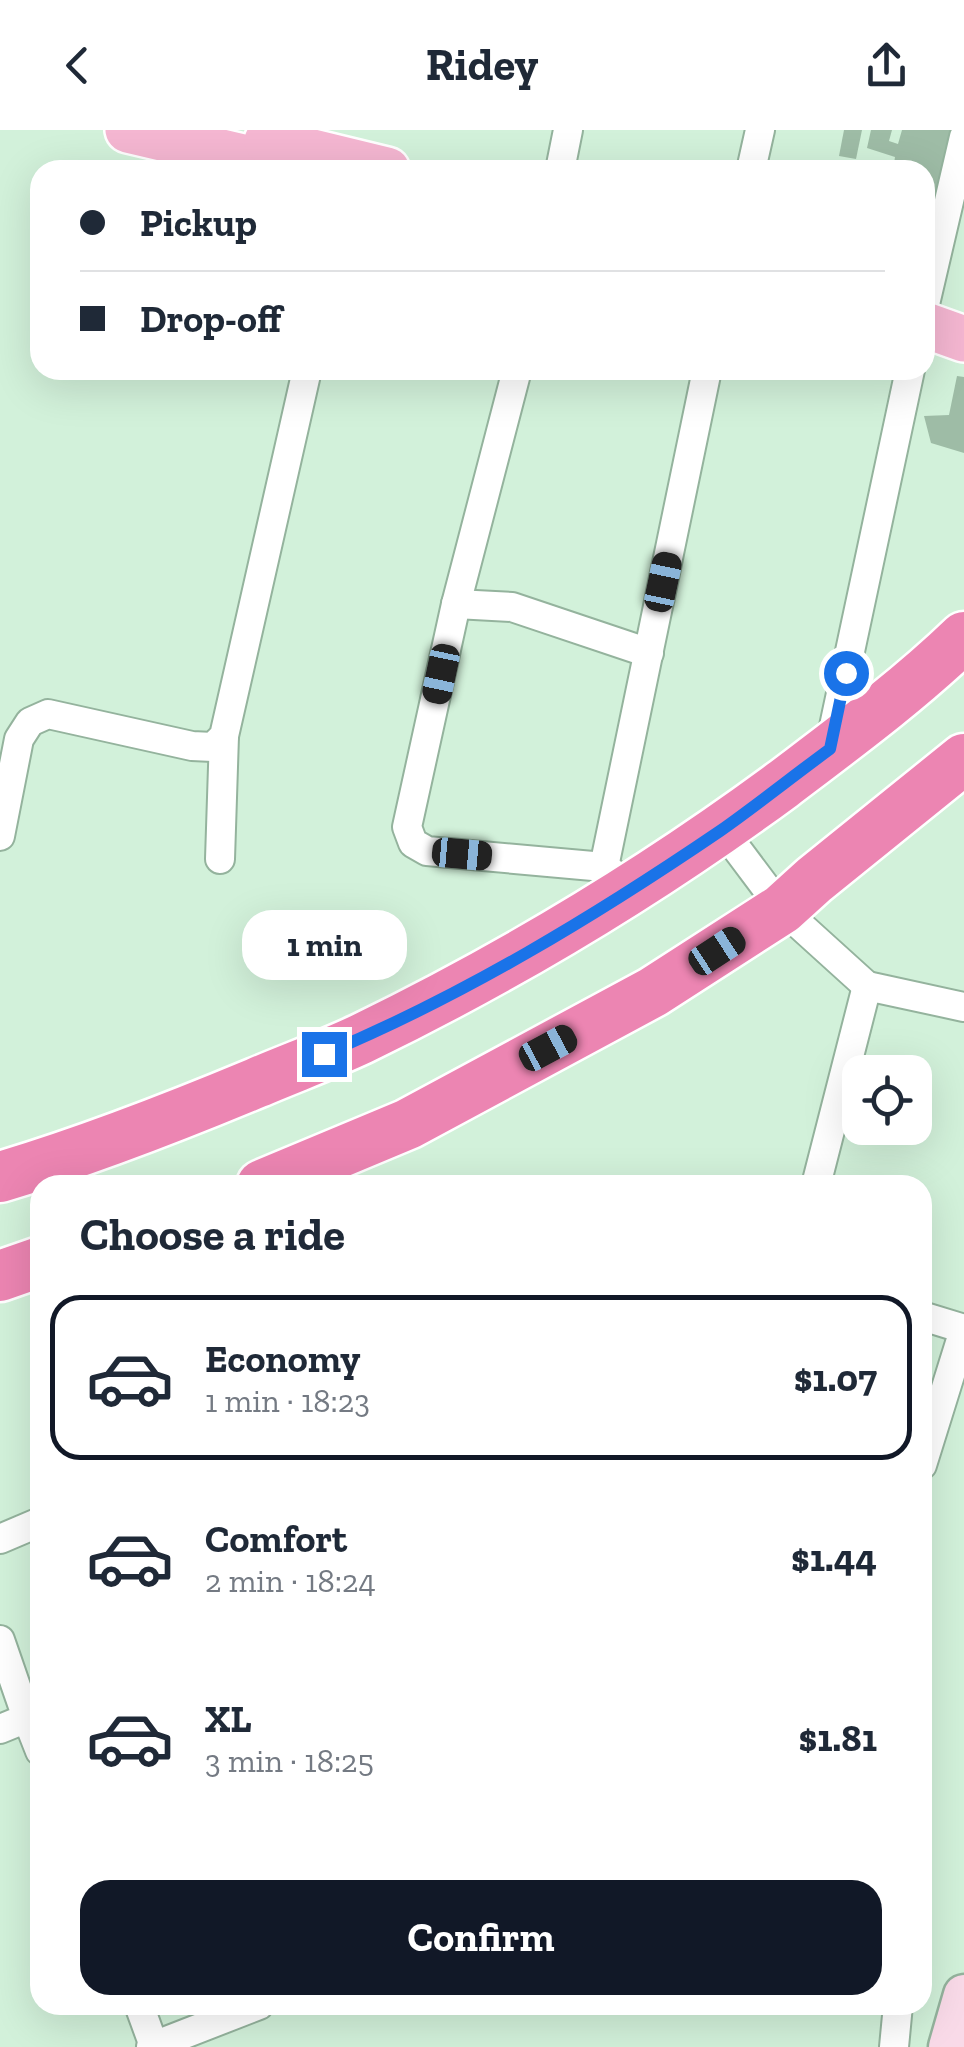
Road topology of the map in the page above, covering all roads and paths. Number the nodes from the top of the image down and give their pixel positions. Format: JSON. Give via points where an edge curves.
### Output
{"nodes":[{"id":1,"x":128,"y":130,"type":"edge"},
{"id":2,"x":223,"y":130,"type":"edge"},
{"id":3,"x":568,"y":130,"type":"edge"},
{"id":4,"x":760,"y":130,"type":"edge"},
{"id":5,"x":964,"y":136,"type":"edge"},
{"id":6,"x":362,"y":158,"type":"edge"},
{"id":7,"x":256,"y":160,"type":"edge"},
{"id":8,"x":562,"y":160,"type":"edge"},
{"id":9,"x":752,"y":160,"type":"edge"},
{"id":10,"x":935,"y":258,"type":"edge"},
{"id":11,"x":935,"y":303,"type":"edge"},
{"id":12,"x":964,"y":310,"type":"edge"},
{"id":13,"x":935,"y":329,"type":"edge"},
{"id":14,"x":964,"y":339,"type":"edge"},
{"id":15,"x":304,"y":380,"type":"edge"},
{"id":16,"x":514,"y":380,"type":"edge"},
{"id":17,"x":705,"y":380,"type":"edge"},
{"id":18,"x":908,"y":380,"type":"edge"},
{"id":19,"x":456,"y":604,"type":"junction"},
{"id":20,"x":964,"y":637,"type":"edge"},
{"id":21,"x":649,"y":653,"type":"junction"},
{"id":22,"x":224,"y":736,"type":"junction"},
{"id":23,"x":830,"y":749,"type":"junction"},
{"id":24,"x":964,"y":759,"type":"edge"},
{"id":25,"x":722,"y":829,"type":"junction"},
{"id":26,"x":0,"y":836,"type":"edge"},
{"id":27,"x":220,"y":859,"type":"dead end"},
{"id":28,"x":619,"y":877,"type":"junction"},
{"id":29,"x":782,"y":909,"type":"junction"},
{"id":30,"x":867,"y":986,"type":"junction"},
{"id":31,"x":964,"y":1007,"type":"edge"},
{"id":32,"x":319,"y":1174,"type":"edge"},
{"id":33,"x":819,"y":1175,"type":"edge"},
{"id":34,"x":0,"y":1176,"type":"edge"},
{"id":35,"x":30,"y":1266,"type":"edge"},
{"id":36,"x":0,"y":1276,"type":"edge"},
{"id":37,"x":932,"y":1319,"type":"edge"},
{"id":38,"x":964,"y":1330,"type":"edge"},
{"id":39,"x":932,"y":1433,"type":"edge"},
{"id":40,"x":30,"y":1526,"type":"edge"},
{"id":41,"x":0,"y":1539,"type":"edge"},
{"id":42,"x":0,"y":1640,"type":"edge"},
{"id":43,"x":26,"y":1718,"type":"junction"},
{"id":44,"x":30,"y":1727,"type":"edge"},
{"id":45,"x":0,"y":1729,"type":"edge"},
{"id":46,"x":964,"y":1995,"type":"edge"},
{"id":47,"x":142,"y":2015,"type":"edge"},
{"id":48,"x":233,"y":2015,"type":"edge"},
{"id":49,"x":897,"y":2015,"type":"edge"},
{"id":50,"x":955,"y":2037,"type":"edge"},
{"id":51,"x":153,"y":2046,"type":"edge"},
{"id":52,"x":894,"y":2047,"type":"edge"}],
"edges":[{"from":1,"to":7,"type":"main road"},
{"from":2,"to":6,"type":"main road"},
{"from":3,"to":8,"type":"street"},
{"from":4,"to":9,"type":"street"},
{"from":5,"to":10,"type":"street"},
{"from":11,"to":12,"type":"main road"},
{"from":13,"to":14,"type":"main road"},
{"from":15,"to":22,"type":"street"},
{"from":16,"to":19,"type":"street"},
{"from":17,"to":21,"type":"street"},
{"from":18,"to":23,"type":"street"},
{"from":19,"to":21,"type":"street","via":[[512,607]]},
{"from":19,"to":28,"type":"street","via":[[407,827],[413,843],[426,851]]},
{"from":20,"to":23,"type":"highway"},
{"from":21,"to":28,"type":"street"},
{"from":22,"to":26,"type":"street","via":[[214,747],[192,746],[48,714],[30,722],[19,739]]},
{"from":22,"to":27,"type":"street"},
{"from":23,"to":25,"type":"highway"},
{"from":24,"to":29,"type":"highway"},
{"from":25,"to":28,"type":"highway"},
{"from":25,"to":29,"type":"street"},
{"from":28,"to":34,"type":"highway","via":[[494,971],[357,1040],[154,1126]]},
{"from":29,"to":30,"type":"street"},
{"from":29,"to":32,"type":"highway","via":[[653,992]]},
{"from":30,"to":31,"type":"street"},
{"from":30,"to":33,"type":"street"},
{"from":35,"to":36,"type":"highway"},
{"from":37,"to":38,"type":"street"},
{"from":38,"to":39,"type":"street"},
{"from":40,"to":41,"type":"street"},
{"from":42,"to":43,"type":"street"},
{"from":43,"to":44,"type":"street"},
{"from":43,"to":45,"type":"street"},
{"from":46,"to":50,"type":"street"},
{"from":47,"to":51,"type":"street"},
{"from":48,"to":51,"type":"street"},
{"from":49,"to":52,"type":"street"}]}
